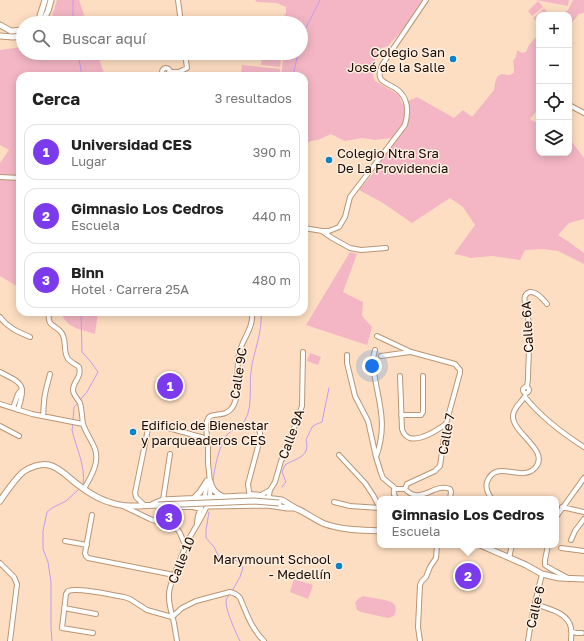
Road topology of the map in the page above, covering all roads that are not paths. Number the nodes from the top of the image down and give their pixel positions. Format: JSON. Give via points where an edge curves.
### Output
{"nodes":[{"id":1,"x":45,"y":0,"type":"edge"},
{"id":2,"x":51,"y":0,"type":"edge"},
{"id":3,"x":178,"y":0,"type":"edge"},
{"id":4,"x":426,"y":0,"type":"edge"},
{"id":5,"x":40,"y":16,"type":"edge"},
{"id":6,"x":45,"y":16,"type":"edge"},
{"id":7,"x":180,"y":16,"type":"edge"},
{"id":8,"x":0,"y":25,"type":"edge"},
{"id":9,"x":16,"y":31,"type":"edge"},
{"id":10,"x":0,"y":36,"type":"edge"},
{"id":11,"x":16,"y":37,"type":"edge"},
{"id":12,"x":186,"y":60,"type":"edge"},
{"id":13,"x":169,"y":72,"type":"dead end"},
{"id":14,"x":179,"y":72,"type":"edge"},
{"id":15,"x":179,"y":72,"type":"edge"},
{"id":16,"x":572,"y":107,"type":"edge"},
{"id":17,"x":584,"y":114,"type":"edge"},
{"id":18,"x":0,"y":177,"type":"edge"},
{"id":19,"x":16,"y":178,"type":"edge"},
{"id":20,"x":308,"y":229,"type":"edge"},
{"id":21,"x":322,"y":231,"type":"junction"},
{"id":22,"x":386,"y":248,"type":"dead end"},
{"id":23,"x":547,"y":304,"type":"dead end"},
{"id":24,"x":49,"y":316,"type":"edge"},
{"id":25,"x":252,"y":316,"type":"edge"},
{"id":26,"x":0,"y":317,"type":"edge"},
{"id":27,"x":30,"y":336,"type":"dead end"},
{"id":28,"x":377,"y":336,"type":"dead end"},
{"id":29,"x":375,"y":350,"type":"dead end"},
{"id":30,"x":303,"y":352,"type":"dead end"},
{"id":31,"x":411,"y":352,"type":"junction"},
{"id":32,"x":346,"y":355,"type":"dead end"},
{"id":33,"x":381,"y":356,"type":"dead end"},
{"id":34,"x":0,"y":372,"type":"edge"},
{"id":35,"x":50,"y":374,"type":"dead end"},
{"id":36,"x":400,"y":376,"type":"dead end"},
{"id":37,"x":423,"y":376,"type":"dead end"},
{"id":38,"x":525,"y":395,"type":"junction"},
{"id":39,"x":0,"y":404,"type":"edge"},
{"id":40,"x":15,"y":409,"type":"junction"},
{"id":41,"x":401,"y":415,"type":"junction"},
{"id":42,"x":43,"y":416,"type":"junction"},
{"id":43,"x":207,"y":419,"type":"joint"},
{"id":44,"x":83,"y":424,"type":"junction"},
{"id":45,"x":446,"y":424,"type":"junction"},
{"id":46,"x":0,"y":426,"type":"edge"},
{"id":47,"x":258,"y":426,"type":"dead end"},
{"id":48,"x":19,"y":436,"type":"dead end"},
{"id":49,"x":208,"y":439,"type":"junction"},
{"id":50,"x":584,"y":447,"type":"edge"},
{"id":51,"x":170,"y":454,"type":"dead end"},
{"id":52,"x":339,"y":455,"type":"dead end"},
{"id":53,"x":376,"y":457,"type":"junction"},
{"id":54,"x":584,"y":478,"type":"edge"},
{"id":55,"x":209,"y":481,"type":"junction"},
{"id":56,"x":82,"y":488,"type":"junction"},
{"id":57,"x":396,"y":489,"type":"junction"},
{"id":58,"x":405,"y":489,"type":"junction"},
{"id":59,"x":270,"y":490,"type":"junction"},
{"id":60,"x":395,"y":496,"type":"edge"},
{"id":61,"x":417,"y":496,"type":"edge"},
{"id":62,"x":417,"y":496,"type":"edge"},
{"id":63,"x":450,"y":496,"type":"edge"},
{"id":64,"x":490,"y":496,"type":"edge"},
{"id":65,"x":224,"y":497,"type":"junction"},
{"id":66,"x":164,"y":498,"type":"junction"},
{"id":67,"x":268,"y":498,"type":"junction"},
{"id":68,"x":207,"y":499,"type":"junction"},
{"id":69,"x":248,"y":499,"type":"junction"},
{"id":70,"x":192,"y":500,"type":"junction"},
{"id":71,"x":0,"y":501,"type":"edge"},
{"id":72,"x":334,"y":502,"type":"dead end"},
{"id":73,"x":377,"y":502,"type":"edge"},
{"id":74,"x":268,"y":505,"type":"junction"},
{"id":75,"x":122,"y":506,"type":"junction"},
{"id":76,"x":147,"y":506,"type":"junction"},
{"id":77,"x":158,"y":506,"type":"junction"},
{"id":78,"x":207,"y":506,"type":"junction"},
{"id":79,"x":562,"y":507,"type":"junction"},
{"id":80,"x":295,"y":508,"type":"junction"},
{"id":81,"x":377,"y":508,"type":"edge"},
{"id":82,"x":201,"y":509,"type":"junction"},
{"id":83,"x":559,"y":512,"type":"edge"},
{"id":84,"x":584,"y":512,"type":"edge"},
{"id":85,"x":92,"y":515,"type":"dead end"},
{"id":86,"x":584,"y":519,"type":"edge"},
{"id":87,"x":196,"y":527,"type":"junction"},
{"id":88,"x":377,"y":531,"type":"edge"},
{"id":89,"x":571,"y":540,"type":"dead end"},
{"id":90,"x":65,"y":541,"type":"dead end"},
{"id":91,"x":186,"y":544,"type":"junction"},
{"id":92,"x":87,"y":545,"type":"junction"},
{"id":93,"x":437,"y":548,"type":"edge"},
{"id":94,"x":487,"y":548,"type":"edge"},
{"id":95,"x":511,"y":548,"type":"edge"},
{"id":96,"x":547,"y":548,"type":"edge"},
{"id":97,"x":561,"y":548,"type":"dead end"},
{"id":98,"x":584,"y":551,"type":"edge"},
{"id":99,"x":509,"y":558,"type":"junction"},
{"id":100,"x":0,"y":563,"type":"edge"},
{"id":101,"x":556,"y":571,"type":"junction"},
{"id":102,"x":542,"y":574,"type":"junction"},
{"id":103,"x":174,"y":575,"type":"junction"},
{"id":104,"x":554,"y":577,"type":"junction"},
{"id":105,"x":570,"y":579,"type":"junction"},
{"id":106,"x":584,"y":579,"type":"edge"},
{"id":107,"x":535,"y":604,"type":"junction"},
{"id":108,"x":64,"y":608,"type":"junction"},
{"id":109,"x":96,"y":614,"type":"dead end"},
{"id":110,"x":172,"y":617,"type":"junction"},
{"id":111,"x":571,"y":631,"type":"junction"},
{"id":112,"x":93,"y":633,"type":"dead end"},
{"id":113,"x":582,"y":633,"type":"dead end"},
{"id":114,"x":10,"y":641,"type":"edge"},
{"id":115,"x":177,"y":641,"type":"edge"},
{"id":116,"x":264,"y":641,"type":"edge"},
{"id":117,"x":420,"y":641,"type":"edge"},
{"id":118,"x":528,"y":641,"type":"edge"},
{"id":119,"x":572,"y":641,"type":"edge"}],
"edges":[{"from":1,"to":5,"type":"main road"},
{"from":2,"to":6,"type":"main road"},
{"from":3,"to":7,"type":"street"},
{"from":4,"to":21,"type":"street","via":[[379,72],[382,81],[398,90],[405,100],[408,116],[405,125],[350,198],[345,217],[339,227]]},
{"from":8,"to":9,"type":"main road"},
{"from":10,"to":11,"type":"main road"},
{"from":12,"to":15,"type":"street","via":[[187,68]]},
{"from":13,"to":14,"type":"street"},
{"from":16,"to":17,"type":"street"},
{"from":18,"to":19,"type":"street"},
{"from":20,"to":21,"type":"street"},
{"from":21,"to":22,"type":"street","via":[[350,248]]},
{"from":23,"to":38,"type":"street","name":"Calle 6A","via":[[537,293],[532,292],[525,296],[528,323],[528,379],[527,387],[523,389]]},
{"from":24,"to":44,"type":"street","via":[[52,325],[64,338],[66,357],[79,367],[80,375],[72,391],[80,404]]},
{"from":25,"to":43,"type":"street","name":"Calle 9C","via":[[251,326],[238,356],[238,383],[232,407],[225,414],[209,416]]},
{"from":26,"to":27,"type":"street","via":[[7,326]]},
{"from":28,"to":31,"type":"street"},
{"from":29,"to":53,"type":"street","via":[[373,365],[382,413],[380,444]]},
{"from":30,"to":59,"type":"street","name":"Calle 9A","via":[[302,406]]},
{"from":31,"to":33,"type":"street"},
{"from":31,"to":45,"type":"street","name":"Calle 7","via":[[455,364],[460,370]]},
{"from":32,"to":53,"type":"street","via":[[355,396],[368,421]]},
{"from":34,"to":40,"type":"street","via":[[19,383],[22,390],[22,396]]},
{"from":35,"to":42,"type":"street"},
{"from":36,"to":41,"type":"street"},
{"from":37,"to":41,"type":"street","via":[[423,412],[418,416]]},
{"from":38,"to":50,"type":"street","via":[[540,414]]},
{"from":38,"to":64,"type":"street","via":[[514,409],[513,421],[536,449],[538,465],[526,473],[495,472],[487,484]]},
{"from":39,"to":40,"type":"street"},
{"from":40,"to":42,"type":"street"},
{"from":41,"to":45,"type":"street","via":[[403,433],[410,438],[427,436]]},
{"from":42,"to":44,"type":"street"},
{"from":43,"to":49,"type":"street","name":"Calle 10"},
{"from":44,"to":56,"type":"street","via":[[96,450],[96,459],[94,471]]},
{"from":45,"to":58,"type":"street","name":"Calle 7","via":[[440,466],[407,484]]},
{"from":46,"to":48,"type":"street"},
{"from":47,"to":69,"type":"street","via":[[260,440],[248,484]]},
{"from":49,"to":55,"type":"street","name":"Calle 10"},
{"from":49,"to":76,"type":"street","via":[[152,424],[148,430],[135,493]]},
{"from":51,"to":66,"type":"street"},
{"from":52,"to":73,"type":"street","via":[[365,483]]},
{"from":53,"to":57,"type":"street","via":[[384,478]]},
{"from":54,"to":79,"type":"street"},
{"from":55,"to":65,"type":"main road","via":[[217,494]]},
{"from":55,"to":68,"type":"street","name":"Calle 10"},
{"from":55,"to":70,"type":"main road"},
{"from":56,"to":71,"type":"main road","via":[[62,472],[44,464],[23,473]]},
{"from":56,"to":75,"type":"main road","via":[[97,497]]},
{"from":57,"to":58,"type":"street"},
{"from":57,"to":60,"type":"street"},
{"from":58,"to":61,"type":"street"},
{"from":59,"to":67,"type":"street","name":"Calle 9A"},
{"from":59,"to":69,"type":"street"},
{"from":62,"to":63,"type":"street","via":[[444,488],[450,489]]},
{"from":65,"to":68,"type":"main road"},
{"from":65,"to":69,"type":"main road"},
{"from":66,"to":70,"type":"main road"},
{"from":66,"to":76,"type":"main road"},
{"from":67,"to":69,"type":"main road"},
{"from":67,"to":74,"type":"street","name":"Calle 9A"},
{"from":67,"to":80,"type":"main road","via":[[282,500]]},
{"from":68,"to":70,"type":"main road"},
{"from":68,"to":78,"type":"street","name":"Calle 10"},
{"from":68,"to":82,"type":"street","name":"Calle 10"},
{"from":69,"to":74,"type":"main road"},
{"from":69,"to":78,"type":"main road","via":[[238,505]]},
{"from":72,"to":81,"type":"street"},
{"from":74,"to":80,"type":"main road"},
{"from":75,"to":76,"type":"main road"},
{"from":75,"to":91,"type":"street","via":[[177,529]]},
{"from":76,"to":77,"type":"main road"},
{"from":77,"to":80,"type":"main road","bridge":true,"via":[[254,501],[279,503]]},
{"from":77,"to":82,"type":"street","via":[[193,506]]},
{"from":78,"to":87,"type":"street","name":"Calle 10"},
{"from":79,"to":83,"type":"street"},
{"from":79,"to":84,"type":"street"},
{"from":80,"to":88,"type":"main road","via":[[331,526]]},
{"from":82,"to":87,"type":"street","name":"Calle 10"},
{"from":85,"to":92,"type":"street"},
{"from":86,"to":89,"type":"street"},
{"from":87,"to":91,"type":"street","name":"Calle 10"},
{"from":90,"to":92,"type":"street"},
{"from":91,"to":103,"type":"street","name":"Calle 10"},
{"from":92,"to":103,"type":"street","via":[[88,558]]},
{"from":93,"to":117,"type":"street","via":[[436,558],[420,585]]},
{"from":94,"to":99,"type":"main road"},
{"from":95,"to":99,"type":"street"},
{"from":96,"to":101,"type":"street","name":"Calle 6","via":[[545,565]]},
{"from":97,"to":98,"type":"street"},
{"from":99,"to":102,"type":"main road"},
{"from":100,"to":114,"type":"street","via":[[14,577],[17,584]]},
{"from":101,"to":104,"type":"street","name":"Calle 6"},
{"from":101,"to":105,"type":"street","name":"Calle 6"},
{"from":102,"to":104,"type":"main road"},
{"from":102,"to":107,"type":"street","name":"Calle 6"},
{"from":103,"to":110,"type":"street","name":"Calle 10","via":[[169,594]]},
{"from":104,"to":105,"type":"main road"},
{"from":105,"to":106,"type":"main road"},
{"from":107,"to":111,"type":"street","via":[[559,613],[567,620]]},
{"from":107,"to":118,"type":"street","name":"Calle 6"},
{"from":108,"to":109,"type":"street"},
{"from":108,"to":110,"type":"street","via":[[68,590],[80,589],[124,597],[147,610]]},
{"from":108,"to":112,"type":"street","via":[[62,628]]},
{"from":110,"to":115,"type":"street","name":"Calle 10"},
{"from":110,"to":116,"type":"street","via":[[196,601],[231,593],[240,598],[252,626]]},
{"from":111,"to":113,"type":"street"},
{"from":111,"to":119,"type":"street"}]}
